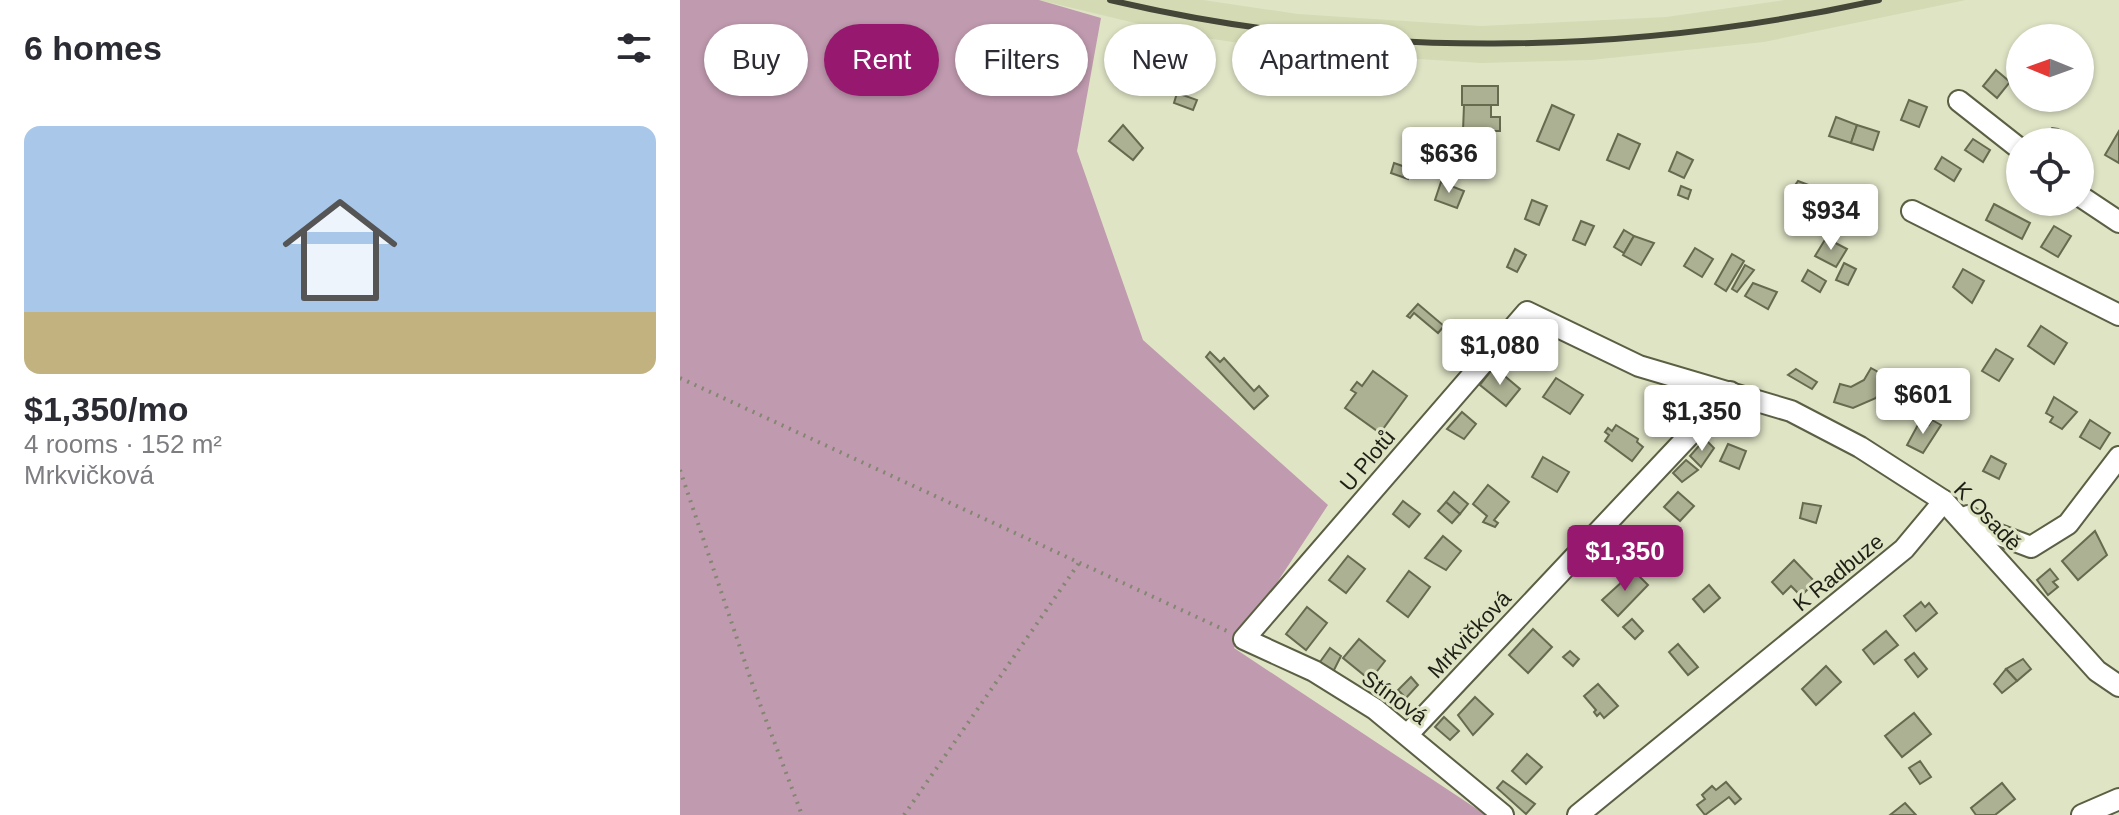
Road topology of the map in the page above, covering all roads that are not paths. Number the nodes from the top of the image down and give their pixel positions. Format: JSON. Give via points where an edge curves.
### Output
{"nodes":[{"id":1,"x":1959,"y":101,"type":"dead end"},
{"id":2,"x":2006,"y":138,"type":"edge"},
{"id":3,"x":2094,"y":205,"type":"edge"},
{"id":4,"x":1912,"y":211,"type":"dead end"},
{"id":5,"x":2119,"y":222,"type":"edge"},
{"id":6,"x":1527,"y":312,"type":"joint"},
{"id":7,"x":2119,"y":315,"type":"edge"},
{"id":8,"x":1730,"y":392,"type":"junction"},
{"id":9,"x":2119,"y":457,"type":"edge"},
{"id":10,"x":1944,"y":501,"type":"junction"},
{"id":11,"x":1244,"y":639,"type":"joint"},
{"id":12,"x":2119,"y":686,"type":"edge"},
{"id":13,"x":1408,"y":734,"type":"junction"},
{"id":14,"x":2119,"y":799,"type":"edge"},
{"id":15,"x":1503,"y":815,"type":"edge"},
{"id":16,"x":1578,"y":815,"type":"edge"},
{"id":17,"x":2082,"y":815,"type":"edge"}],
"edges":[{"from":1,"to":2,"type":"street"},
{"from":3,"to":5,"type":"street"},
{"from":4,"to":7,"type":"street"},
{"from":6,"to":8,"type":"street","name":"K Osadě","via":[[1639,366]]},
{"from":6,"to":11,"type":"street","name":"U Plotů"},
{"from":8,"to":10,"type":"street","name":"K Osadě","via":[[1791,411]]},
{"from":8,"to":13,"type":"street","name":"Mrkvičková"},
{"from":9,"to":10,"type":"street","via":[[2068,524],[2031,547],[1994,533]]},
{"from":10,"to":12,"type":"street","name":"K Osadě","via":[[2097,671]]},
{"from":10,"to":16,"type":"street","name":"K Radbuze","via":[[1904,549]]},
{"from":11,"to":13,"type":"street","name":"Stínová","via":[[1314,671]]},
{"from":13,"to":15,"type":"street","name":"Stínová"},
{"from":14,"to":17,"type":"street"}]}
